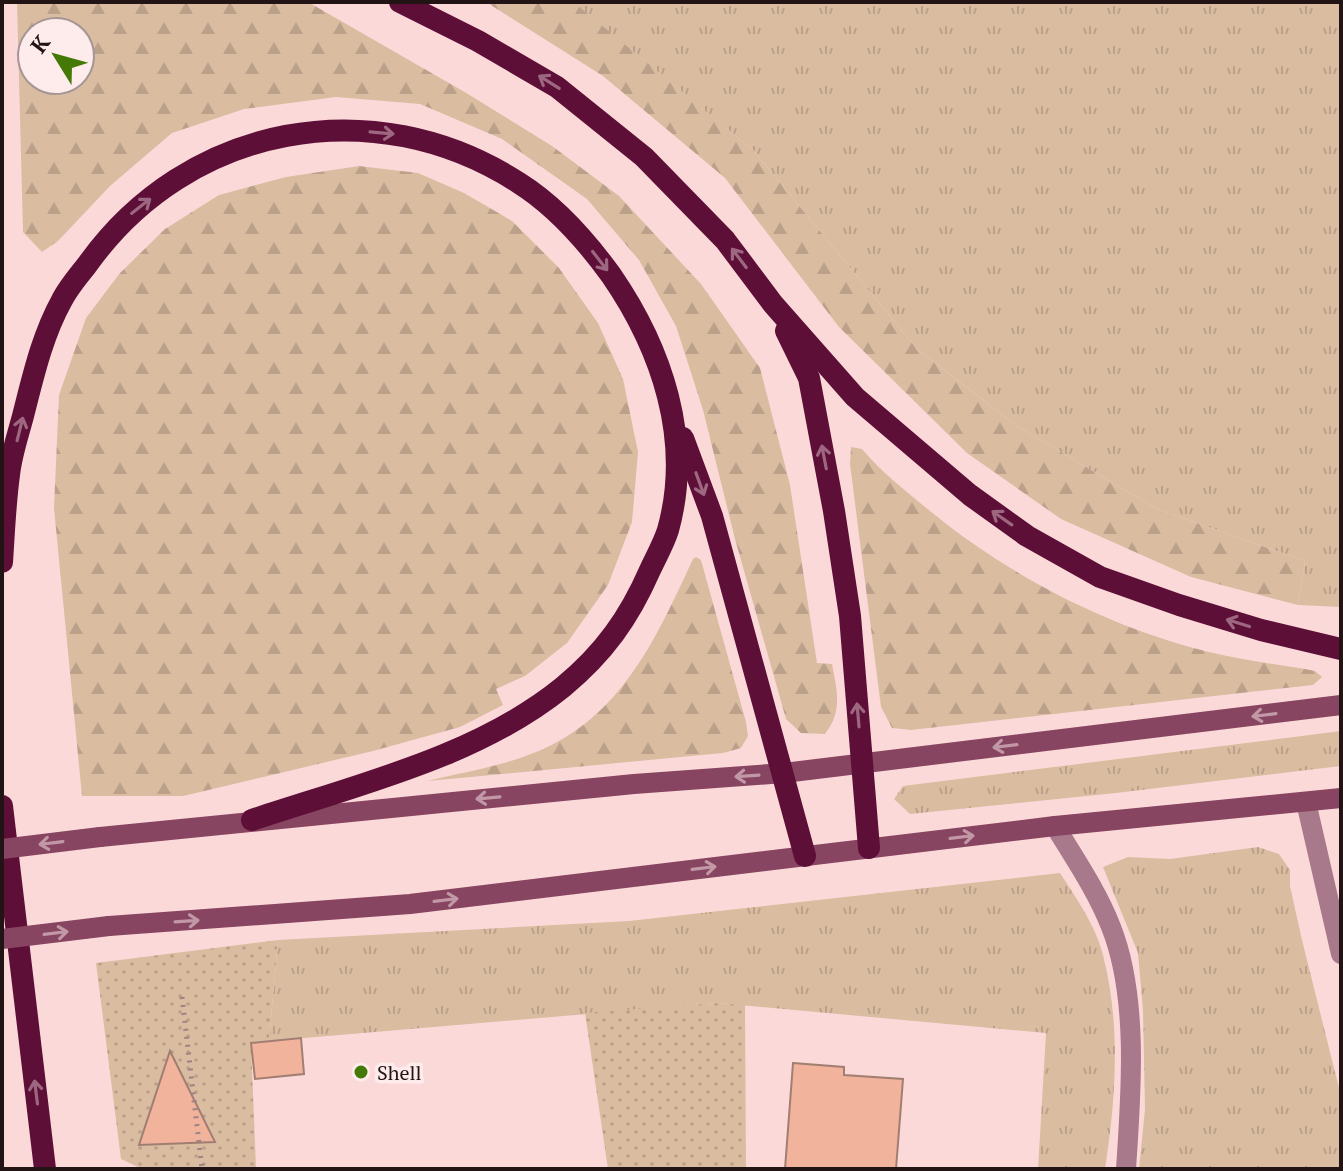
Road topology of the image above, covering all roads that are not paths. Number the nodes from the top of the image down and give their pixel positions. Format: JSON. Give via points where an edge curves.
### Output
{"nodes":[{"id":1,"x":400,"y":2,"type":"edge"},
{"id":2,"x":773,"y":304,"type":"junction"},
{"id":3,"x":673,"y":410,"type":"junction"},
{"id":4,"x":2,"y":562,"type":"edge"},
{"id":5,"x":1341,"y":649,"type":"edge"},
{"id":6,"x":1341,"y":705,"type":"edge"},
{"id":7,"x":862,"y":764,"type":"junction"},
{"id":8,"x":784,"y":773,"type":"junction"},
{"id":9,"x":1341,"y":798,"type":"edge"},
{"id":10,"x":1306,"y":802,"type":"junction"},
{"id":11,"x":2,"y":806,"type":"edge"},
{"id":12,"x":252,"y":820,"type":"junction"},
{"id":13,"x":1055,"y":826,"type":"junction"},
{"id":14,"x":869,"y":848,"type":"junction"},
{"id":15,"x":2,"y":849,"type":"edge"},
{"id":16,"x":805,"y":856,"type":"junction"},
{"id":17,"x":2,"y":939,"type":"edge"},
{"id":18,"x":1341,"y":954,"type":"edge"},
{"id":19,"x":45,"y":1169,"type":"edge"},
{"id":20,"x":1126,"y":1169,"type":"edge"}],
"edges":[{"from":2,"to":1,"type":"highway","one_way":true,"via":[[725,240],[644,157],[557,87]]},
{"from":5,"to":2,"type":"highway","one_way":true,"via":[[1247,626],[1100,577],[1027,536],[855,397]]},
{"from":7,"to":2,"type":"highway","one_way":true,"via":[[850,616],[809,378]]},
{"from":4,"to":3,"type":"highway","one_way":true,"via":[[9,471],[39,354],[62,299],[131,213],[171,182],[220,155],[281,136],[345,129],[407,135],[463,153],[521,184],[600,260],[633,307]]},
{"from":3,"to":8,"type":"highway","one_way":true,"via":[[712,516]]},
{"from":3,"to":12,"type":"highway","via":[[678,471],[667,531],[642,589],[608,645],[562,688],[513,722],[444,755]]},
{"from":6,"to":7,"type":"main road","one_way":true},
{"from":7,"to":8,"type":"main road"},
{"from":7,"to":14,"type":"highway"},
{"from":8,"to":12,"type":"main road","one_way":true},
{"from":8,"to":16,"type":"highway"},
{"from":9,"to":10,"type":"main road"},
{"from":10,"to":13,"type":"main road"},
{"from":10,"to":18,"type":"lane"},
{"from":19,"to":11,"type":"highway","one_way":true},
{"from":12,"to":15,"type":"main road","one_way":true,"bridge":true},
{"from":14,"to":13,"type":"main road","one_way":true},
{"from":13,"to":20,"type":"lane","via":[[1112,929],[1125,982],[1132,1074]]},
{"from":14,"to":16,"type":"main road"},
{"from":17,"to":16,"type":"main road","one_way":true,"bridge":true,"via":[[410,904]]}]}
